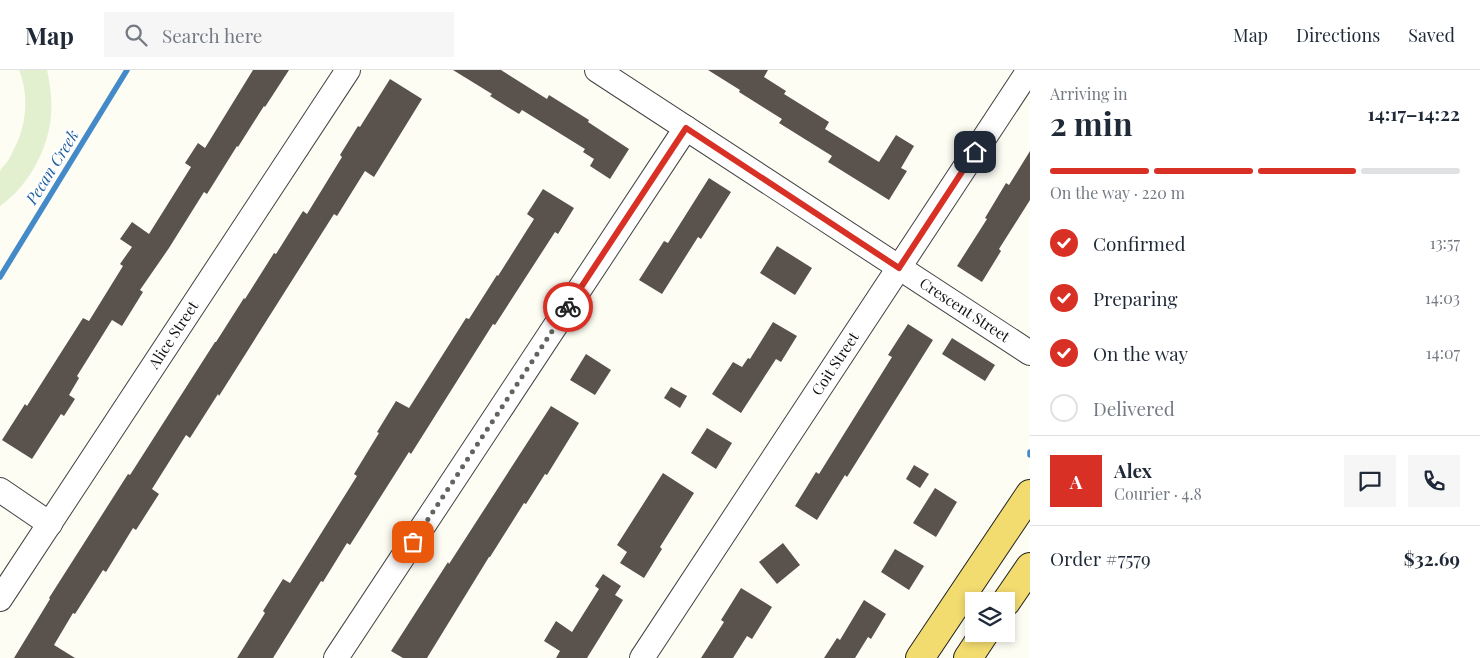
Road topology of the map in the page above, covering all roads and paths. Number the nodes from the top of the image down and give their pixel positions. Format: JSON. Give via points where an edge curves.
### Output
{"nodes":[{"id":1,"x":348,"y":70,"type":"edge"},
{"id":2,"x":597,"y":70,"type":"edge"},
{"id":3,"x":1029,"y":70,"type":"edge"},
{"id":4,"x":686,"y":128,"type":"junction"},
{"id":5,"x":899,"y":268,"type":"junction"},
{"id":6,"x":1030,"y":353,"type":"edge"},
{"id":7,"x":0,"y":490,"type":"edge"},
{"id":8,"x":1030,"y":494,"type":"edge"},
{"id":9,"x":50,"y":524,"type":"junction"},
{"id":10,"x":1030,"y":567,"type":"edge"},
{"id":11,"x":1013,"y":592,"type":"edge"},
{"id":12,"x":0,"y":599,"type":"edge"},
{"id":13,"x":979,"y":642,"type":"edge"},
{"id":14,"x":336,"y":658,"type":"edge"},
{"id":15,"x":642,"y":658,"type":"edge"},
{"id":16,"x":920,"y":658,"type":"edge"},
{"id":17,"x":968,"y":658,"type":"edge"}],
"edges":[{"from":1,"to":9,"type":"street","name":"Alice Street"},
{"from":2,"to":4,"type":"street","name":"Crescent Street"},
{"from":3,"to":5,"type":"street","name":"Coit Street"},
{"from":4,"to":5,"type":"street","name":"Crescent Street"},
{"from":4,"to":14,"type":"street"},
{"from":5,"to":6,"type":"street","name":"Crescent Street"},
{"from":5,"to":15,"type":"street","name":"Coit Street"},
{"from":7,"to":9,"type":"street"},
{"from":8,"to":16,"type":"main road"},
{"from":9,"to":12,"type":"street","name":"Alice Street"},
{"from":10,"to":11,"type":"main road"},
{"from":13,"to":17,"type":"main road"}]}
